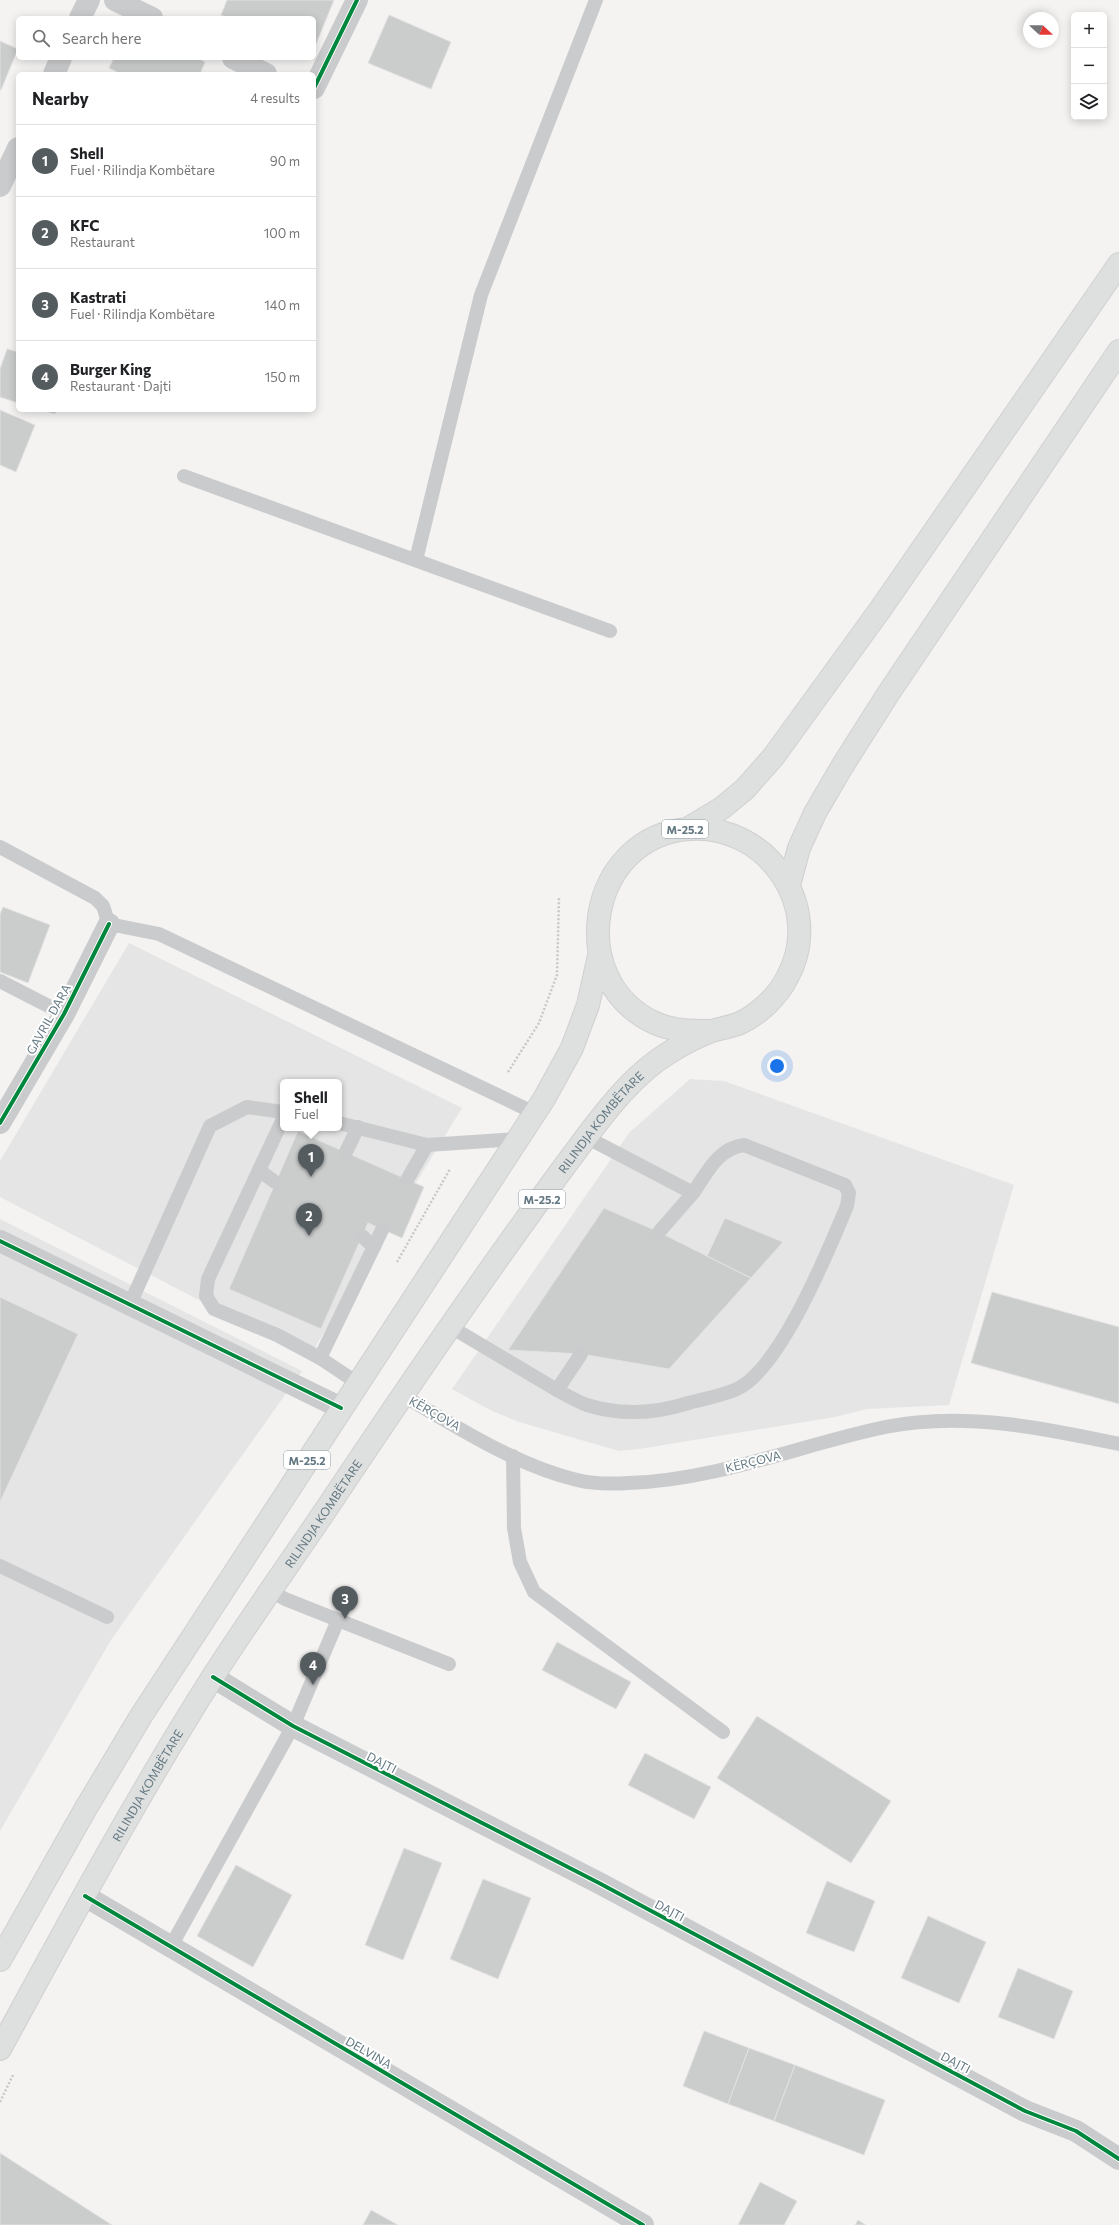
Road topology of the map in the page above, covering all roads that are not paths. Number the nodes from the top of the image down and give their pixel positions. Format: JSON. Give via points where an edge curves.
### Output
{"nodes":[{"id":1,"x":89,"y":0,"type":"edge"},
{"id":2,"x":115,"y":0,"type":"edge"},
{"id":3,"x":357,"y":0,"type":"edge"},
{"id":4,"x":596,"y":0,"type":"edge"},
{"id":5,"x":81,"y":16,"type":"edge"},
{"id":6,"x":148,"y":16,"type":"edge"},
{"id":7,"x":60,"y":60,"type":"edge"},
{"id":8,"x":237,"y":60,"type":"edge"},
{"id":9,"x":55,"y":72,"type":"edge"},
{"id":10,"x":262,"y":72,"type":"edge"},
{"id":11,"x":316,"y":84,"type":"edge"},
{"id":12,"x":16,"y":152,"type":"edge"},
{"id":13,"x":0,"y":186,"type":"edge"},
{"id":14,"x":1119,"y":264,"type":"edge"},
{"id":15,"x":1119,"y":351,"type":"edge"},
{"id":16,"x":184,"y":476,"type":"dead end"},
{"id":17,"x":416,"y":560,"type":"junction"},
{"id":18,"x":610,"y":631,"type":"dead end"},
{"id":19,"x":686,"y":829,"type":"junction"},
{"id":20,"x":0,"y":847,"type":"edge"},
{"id":21,"x":789,"y":885,"type":"junction"},
{"id":22,"x":109,"y":924,"type":"junction"},
{"id":23,"x":599,"y":956,"type":"junction"},
{"id":24,"x":0,"y":981,"type":"edge"},
{"id":25,"x":64,"y":1014,"type":"junction"},
{"id":26,"x":711,"y":1032,"type":"junction"},
{"id":27,"x":280,"y":1112,"type":"edge"},
{"id":28,"x":535,"y":1113,"type":"junction"},
{"id":29,"x":0,"y":1123,"type":"edge"},
{"id":30,"x":342,"y":1124,"type":"edge"},
{"id":31,"x":280,"y":1126,"type":"edge"},
{"id":32,"x":358,"y":1127,"type":"junction"},
{"id":33,"x":586,"y":1137,"type":"junction"},
{"id":34,"x":518,"y":1138,"type":"junction"},
{"id":35,"x":427,"y":1145,"type":"junction"},
{"id":36,"x":346,"y":1152,"type":"dead end"},
{"id":37,"x":259,"y":1170,"type":"junction"},
{"id":38,"x":407,"y":1180,"type":"dead end"},
{"id":39,"x":275,"y":1182,"type":"dead end"},
{"id":40,"x":693,"y":1193,"type":"junction"},
{"id":41,"x":382,"y":1230,"type":"dead end"},
{"id":42,"x":659,"y":1232,"type":"dead end"},
{"id":43,"x":362,"y":1236,"type":"dead end"},
{"id":44,"x":0,"y":1241,"type":"edge"},
{"id":45,"x":374,"y":1247,"type":"junction"},
{"id":46,"x":130,"y":1304,"type":"junction"},
{"id":47,"x":451,"y":1327,"type":"junction"},
{"id":48,"x":581,"y":1354,"type":"dead end"},
{"id":49,"x":320,"y":1358,"type":"junction"},
{"id":50,"x":359,"y":1384,"type":"junction"},
{"id":51,"x":557,"y":1390,"type":"junction"},
{"id":52,"x":402,"y":1395,"type":"junction"},
{"id":53,"x":341,"y":1408,"type":"junction"},
{"id":54,"x":1119,"y":1444,"type":"edge"},
{"id":55,"x":513,"y":1456,"type":"junction"},
{"id":56,"x":0,"y":1566,"type":"edge"},
{"id":57,"x":271,"y":1591,"type":"junction"},
{"id":58,"x":108,"y":1617,"type":"dead end"},
{"id":59,"x":338,"y":1620,"type":"junction"},
{"id":60,"x":449,"y":1664,"type":"dead end"},
{"id":61,"x":213,"y":1677,"type":"junction"},
{"id":62,"x":293,"y":1726,"type":"junction"},
{"id":63,"x":723,"y":1732,"type":"dead end"},
{"id":64,"x":85,"y":1896,"type":"junction"},
{"id":65,"x":170,"y":1948,"type":"junction"},
{"id":66,"x":0,"y":1960,"type":"edge"},
{"id":67,"x":0,"y":2049,"type":"edge"},
{"id":68,"x":1119,"y":2159,"type":"edge"},
{"id":69,"x":643,"y":2225,"type":"edge"}],
"edges":[{"from":1,"to":5,"type":"street"},
{"from":2,"to":6,"type":"street"},
{"from":3,"to":11,"type":"street"},
{"from":4,"to":17,"type":"lane","via":[[481,295]]},
{"from":7,"to":9,"type":"street"},
{"from":8,"to":10,"type":"street"},
{"from":12,"to":13,"type":"street"},
{"from":14,"to":19,"type":"main road","via":[[882,607],[774,756],[744,789],[722,808]]},
{"from":15,"to":21,"type":"main road","via":[[843,764],[802,841]]},
{"from":16,"to":17,"type":"lane"},
{"from":17,"to":18,"type":"lane"},
{"from":19,"to":21,"type":"main road","number":"M-25.2","via":[[718,830],[747,841],[771,859]]},
{"from":19,"to":23,"type":"main road","number":"M-25.2","via":[[658,836],[634,851],[615,873],[601,898],[596,927]]},
{"from":20,"to":22,"type":"lane","via":[[96,898],[103,906]]},
{"from":21,"to":26,"type":"main road","number":"M-25.2","via":[[798,915],[798,948],[788,978],[768,1004],[742,1022]]},
{"from":22,"to":25,"type":"street","name":"GAVRIL DARA"},
{"from":22,"to":28,"type":"lane","via":[[159,934]]},
{"from":23,"to":26,"type":"main road","number":"M-25.2","via":[[610,983],[629,1006],[653,1022],[682,1031]]},
{"from":23,"to":28,"type":"main road","number":"M-25.2","via":[[588,1005],[572,1048]]},
{"from":24,"to":25,"type":"lane"},
{"from":25,"to":29,"type":"street","name":"GAVRIL DARA"},
{"from":26,"to":33,"type":"main road","name":"RILINDJA KOMBËTARE","number":"M-25.2","via":[[670,1052],[643,1071]]},
{"from":27,"to":46,"type":"lane","via":[[247,1107],[210,1126]]},
{"from":28,"to":34,"type":"main road","number":"M-25.2"},
{"from":30,"to":32,"type":"lane"},
{"from":31,"to":37,"type":"lane"},
{"from":32,"to":35,"type":"lane"},
{"from":32,"to":36,"type":"lane"},
{"from":33,"to":40,"type":"lane"},
{"from":33,"to":47,"type":"main road","name":"RILINDJA KOMBËTARE","number":"M-25.2"},
{"from":34,"to":35,"type":"lane"},
{"from":34,"to":50,"type":"main road","number":"M-25.2"},
{"from":35,"to":38,"type":"lane"},
{"from":37,"to":39,"type":"lane"},
{"from":37,"to":49,"type":"lane","via":[[208,1279],[206,1296],[214,1308],[277,1335]]},
{"from":40,"to":42,"type":"lane"},
{"from":40,"to":51,"type":"lane","via":[[713,1163],[724,1152],[734,1146],[744,1145],[845,1185],[849,1193],[847,1206],[808,1294],[775,1352],[757,1373],[738,1388],[677,1407],[642,1412],[612,1411],[586,1404]]},
{"from":41,"to":45,"type":"lane"},
{"from":43,"to":45,"type":"lane"},
{"from":44,"to":46,"type":"street"},
{"from":45,"to":49,"type":"lane"},
{"from":46,"to":53,"type":"street"},
{"from":47,"to":51,"type":"lane"},
{"from":47,"to":52,"type":"main road","name":"RILINDJA KOMBËTARE","number":"M-25.2"},
{"from":48,"to":51,"type":"lane"},
{"from":49,"to":50,"type":"lane"},
{"from":50,"to":53,"type":"main road","number":"M-25.2"},
{"from":52,"to":55,"type":"lane","name":"KËRÇOVA"},
{"from":52,"to":57,"type":"main road","name":"RILINDJA KOMBËTARE","number":"M-25.2"},
{"from":53,"to":66,"type":"main road","number":"M-25.2","via":[[141,1716]]},
{"from":54,"to":55,"type":"lane","name":"KËRÇOVA","via":[[1056,1430],[989,1421],[938,1421],[886,1427],[698,1475],[653,1482],[615,1484],[578,1481],[541,1469]]},
{"from":55,"to":63,"type":"lane","via":[[514,1528],[520,1562],[534,1592]]},
{"from":56,"to":58,"type":"lane"},
{"from":57,"to":59,"type":"lane"},
{"from":57,"to":61,"type":"main road","name":"RILINDJA KOMBËTARE","number":"M-25.2"},
{"from":59,"to":60,"type":"lane"},
{"from":59,"to":62,"type":"lane"},
{"from":61,"to":62,"type":"street","name":"DAJTI"},
{"from":61,"to":64,"type":"main road","name":"RILINDJA KOMBËTARE","number":"M-25.2","via":[[145,1789]]},
{"from":62,"to":65,"type":"lane"},
{"from":62,"to":68,"type":"street","name":"DAJTI","via":[[598,1883],[1026,2111],[1076,2131]]},
{"from":64,"to":65,"type":"street","name":"DELVINA"},
{"from":64,"to":67,"type":"main road","name":"RILINDJA KOMBËTARE","number":"M-25.2"},
{"from":65,"to":69,"type":"street","name":"DELVINA"}]}
